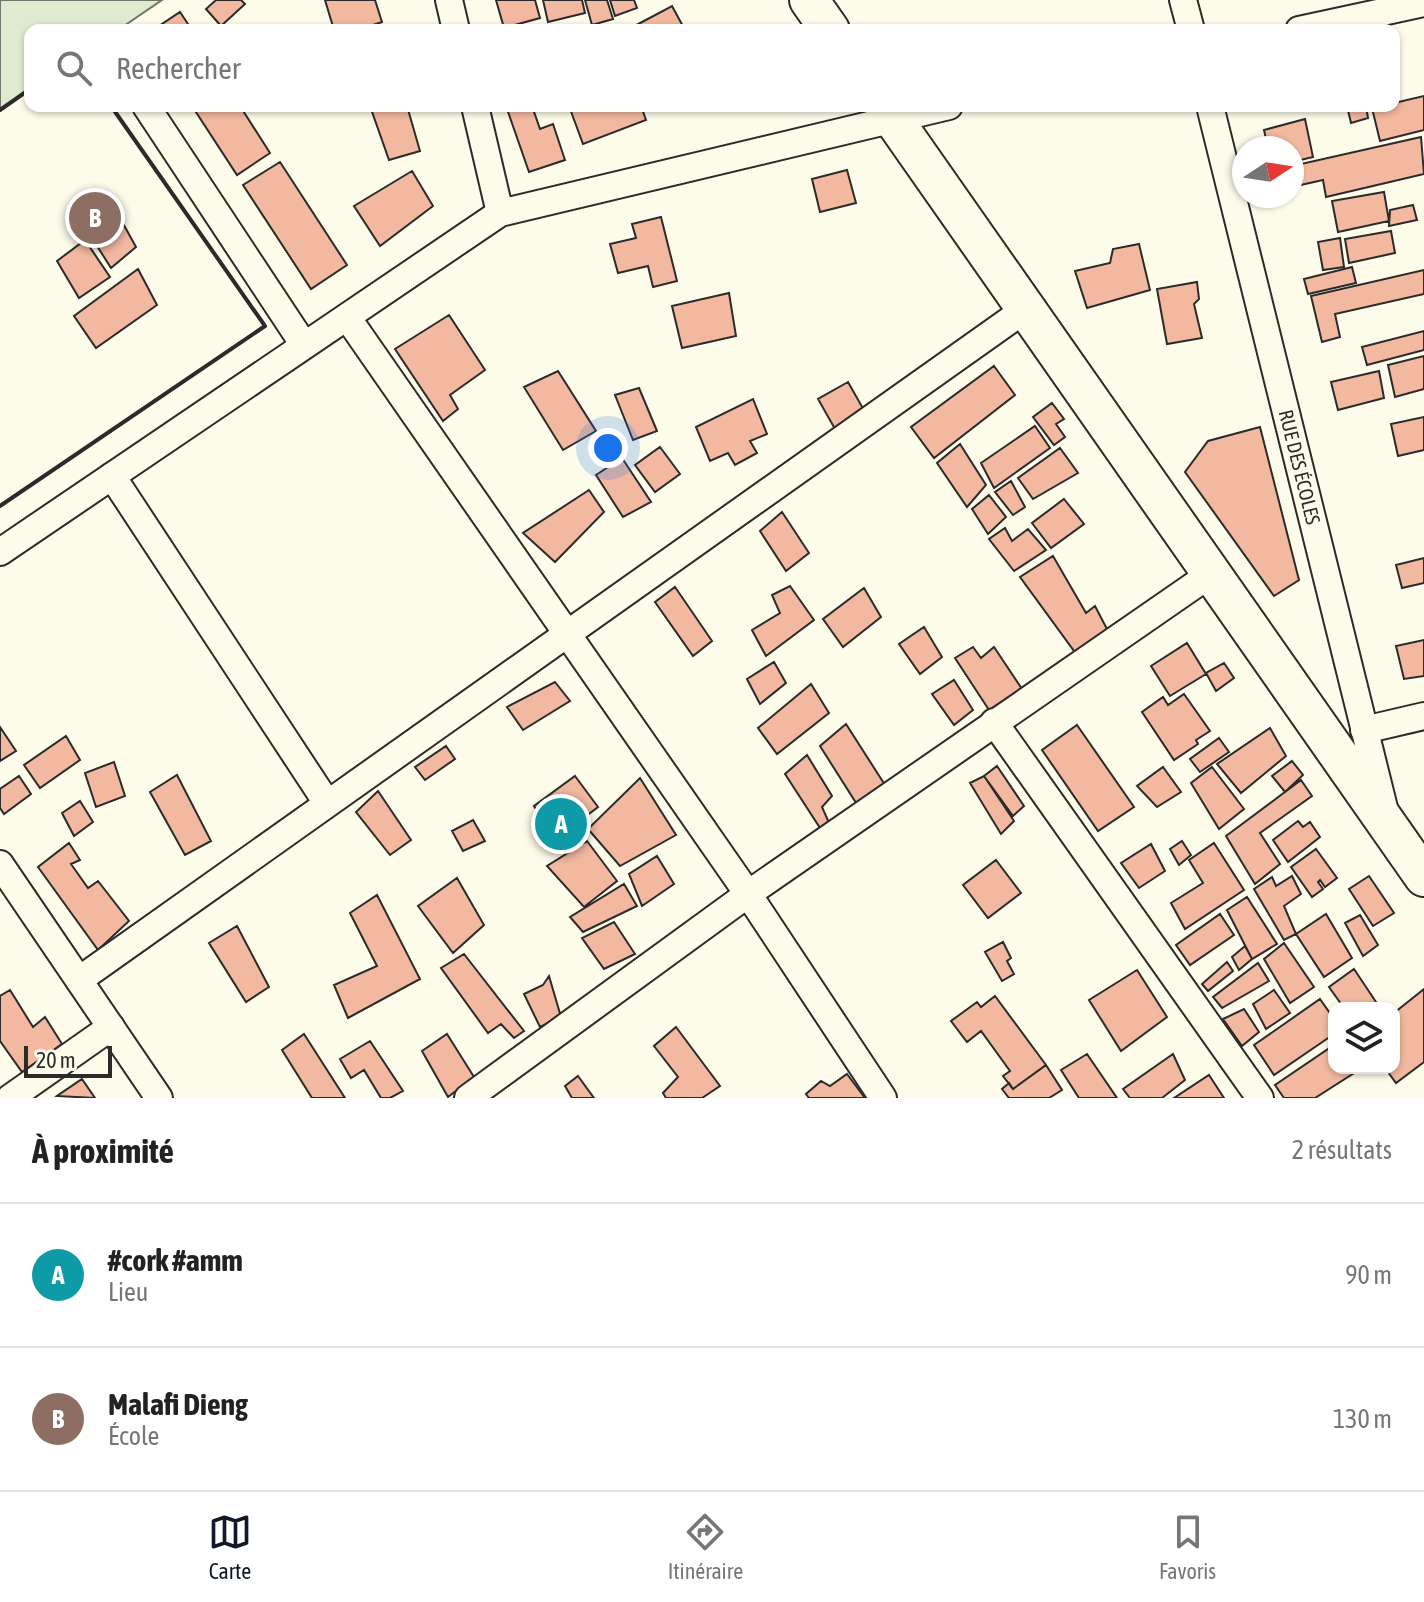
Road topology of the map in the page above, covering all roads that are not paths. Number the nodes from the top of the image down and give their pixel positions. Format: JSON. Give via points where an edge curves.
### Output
{"nodes":[{"id":1,"x":449,"y":0,"type":"edge"},
{"id":2,"x":809,"y":0,"type":"edge"},
{"id":3,"x":1183,"y":0,"type":"edge"},
{"id":4,"x":1424,"y":3,"type":"edge"},
{"id":5,"x":455,"y":24,"type":"edge"},
{"id":6,"x":826,"y":24,"type":"edge"},
{"id":7,"x":1189,"y":24,"type":"edge"},
{"id":8,"x":1327,"y":24,"type":"edge"},
{"id":9,"x":150,"y":112,"type":"edge"},
{"id":10,"x":476,"y":112,"type":"edge"},
{"id":11,"x":888,"y":112,"type":"edge"},
{"id":12,"x":1211,"y":112,"type":"edge"},
{"id":13,"x":500,"y":213,"type":"junction"},
{"id":14,"x":1027,"y":308,"type":"junction"},
{"id":15,"x":347,"y":317,"type":"junction"},
{"id":16,"x":304,"y":345,"type":"junction"},
{"id":17,"x":112,"y":476,"type":"junction"},
{"id":18,"x":0,"y":552,"type":"edge"},
{"id":19,"x":1212,"y":573,"type":"junction"},
{"id":20,"x":565,"y":634,"type":"junction"},
{"id":21,"x":1424,"y":716,"type":"edge"},
{"id":22,"x":994,"y":722,"type":"junction"},
{"id":23,"x":1364,"y":730,"type":"junction"},
{"id":24,"x":327,"y":803,"type":"junction"},
{"id":25,"x":1388,"y":827,"type":"junction"},
{"id":26,"x":0,"y":864,"type":"edge"},
{"id":27,"x":1424,"y":877,"type":"edge"},
{"id":28,"x":748,"y":894,"type":"junction"},
{"id":29,"x":79,"y":980,"type":"junction"},
{"id":30,"x":111,"y":1027,"type":"junction"},
{"id":31,"x":10,"y":1098,"type":"edge"},
{"id":32,"x":159,"y":1098,"type":"edge"},
{"id":33,"x":468,"y":1098,"type":"edge"},
{"id":34,"x":883,"y":1098,"type":"edge"},
{"id":35,"x":1260,"y":1098,"type":"edge"}],
"edges":[{"from":1,"to":5,"type":"street"},
{"from":2,"to":6,"type":"street"},
{"from":3,"to":7,"type":"street"},
{"from":4,"to":8,"type":"street"},
{"from":9,"to":16,"type":"street"},
{"from":10,"to":13,"type":"street"},
{"from":11,"to":13,"type":"street"},
{"from":11,"to":14,"type":"street"},
{"from":12,"to":23,"type":"street","name":"RUE DES ÉCOLES"},
{"from":13,"to":15,"type":"street"},
{"from":14,"to":19,"type":"street"},
{"from":14,"to":20,"type":"street"},
{"from":15,"to":16,"type":"street"},
{"from":15,"to":20,"type":"street"},
{"from":16,"to":17,"type":"street"},
{"from":17,"to":18,"type":"street"},
{"from":17,"to":24,"type":"street"},
{"from":19,"to":22,"type":"street"},
{"from":19,"to":25,"type":"street"},
{"from":20,"to":24,"type":"street"},
{"from":20,"to":28,"type":"street"},
{"from":21,"to":23,"type":"street"},
{"from":22,"to":28,"type":"street"},
{"from":22,"to":35,"type":"street"},
{"from":23,"to":25,"type":"street","name":"RUE DES ÉCOLES"},
{"from":24,"to":29,"type":"street"},
{"from":25,"to":27,"type":"street"},
{"from":26,"to":29,"type":"street"},
{"from":28,"to":33,"type":"street"},
{"from":28,"to":34,"type":"street"},
{"from":29,"to":30,"type":"street"},
{"from":30,"to":31,"type":"street"},
{"from":30,"to":32,"type":"street"}]}
